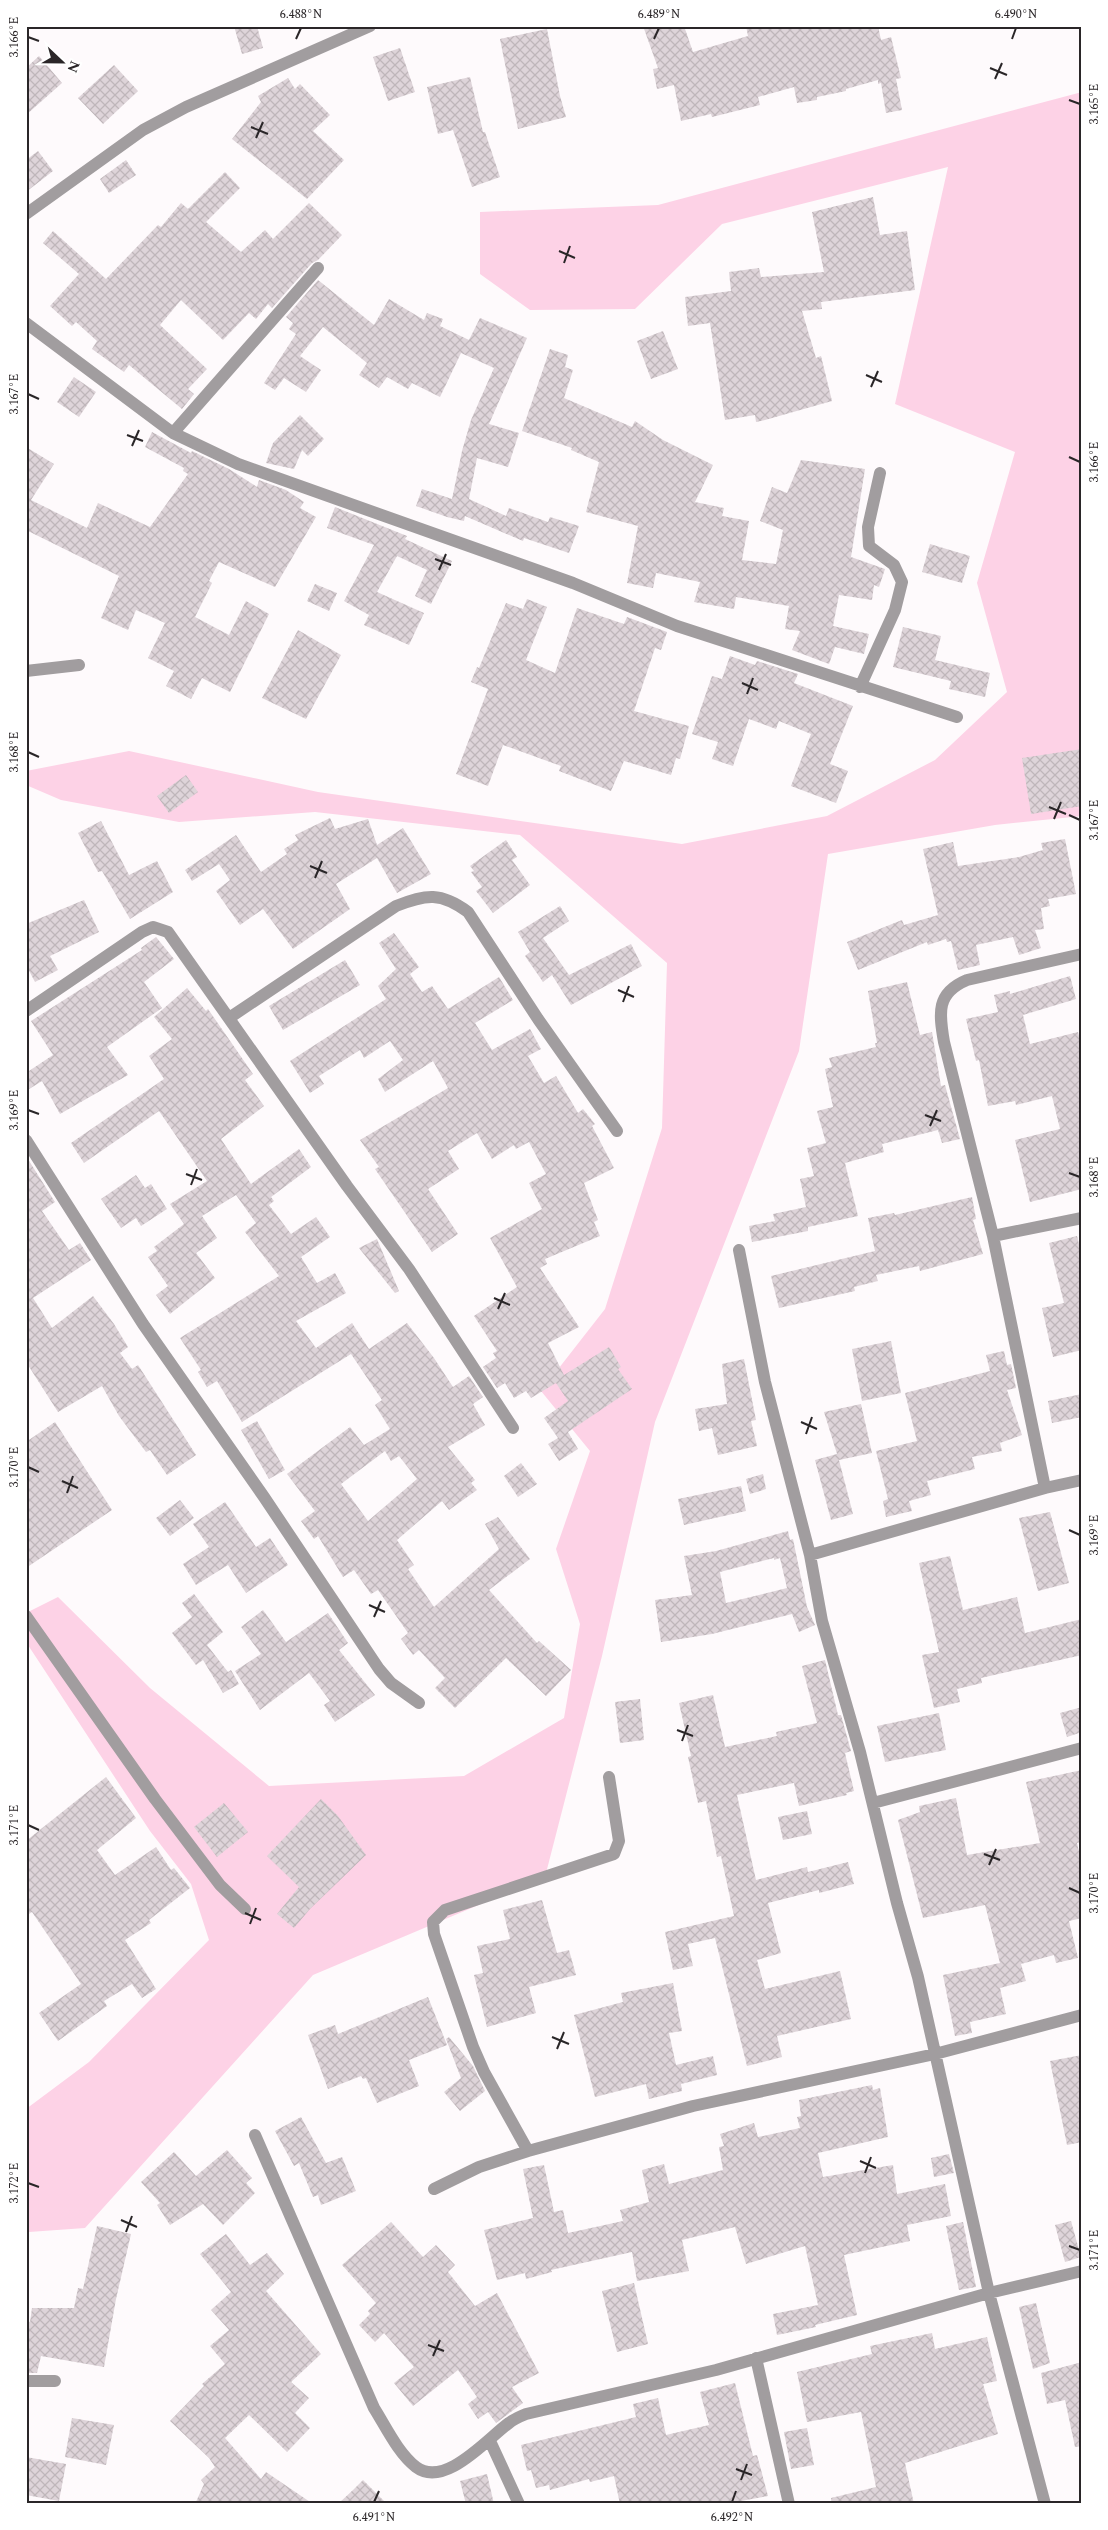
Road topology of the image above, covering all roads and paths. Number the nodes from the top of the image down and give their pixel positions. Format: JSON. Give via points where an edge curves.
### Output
{"nodes":[{"id":1,"x":370,"y":26,"type":"edge"},
{"id":2,"x":26,"y":214,"type":"edge"},
{"id":3,"x":318,"y":268,"type":"dead end"},
{"id":4,"x":26,"y":323,"type":"edge"},
{"id":5,"x":173,"y":433,"type":"junction"},
{"id":6,"x":880,"y":473,"type":"dead end"},
{"id":7,"x":79,"y":665,"type":"dead end"},
{"id":8,"x":26,"y":671,"type":"edge"},
{"id":9,"x":860,"y":687,"type":"junction"},
{"id":10,"x":957,"y":717,"type":"dead end"},
{"id":11,"x":1082,"y":954,"type":"edge"},
{"id":12,"x":26,"y":1011,"type":"edge"},
{"id":13,"x":229,"y":1018,"type":"junction"},
{"id":14,"x":617,"y":1131,"type":"dead end"},
{"id":15,"x":26,"y":1140,"type":"edge"},
{"id":16,"x":1082,"y":1218,"type":"edge"},
{"id":17,"x":993,"y":1236,"type":"junction"},
{"id":18,"x":739,"y":1250,"type":"dead end"},
{"id":19,"x":513,"y":1428,"type":"dead end"},
{"id":20,"x":1082,"y":1480,"type":"edge"},
{"id":21,"x":1045,"y":1488,"type":"junction"},
{"id":22,"x":810,"y":1555,"type":"junction"},
{"id":23,"x":26,"y":1616,"type":"edge"},
{"id":24,"x":419,"y":1704,"type":"dead end"},
{"id":25,"x":1082,"y":1748,"type":"edge"},
{"id":26,"x":609,"y":1777,"type":"dead end"},
{"id":27,"x":873,"y":1804,"type":"junction"},
{"id":28,"x":245,"y":1909,"type":"dead end"},
{"id":29,"x":1082,"y":2015,"type":"edge"},
{"id":30,"x":935,"y":2054,"type":"junction"},
{"id":31,"x":255,"y":2135,"type":"dead end"},
{"id":32,"x":528,"y":2152,"type":"junction"},
{"id":33,"x":434,"y":2189,"type":"dead end"},
{"id":34,"x":1082,"y":2271,"type":"edge"},
{"id":35,"x":989,"y":2293,"type":"junction"},
{"id":36,"x":756,"y":2358,"type":"junction"},
{"id":37,"x":26,"y":2381,"type":"edge"},
{"id":38,"x":55,"y":2381,"type":"dead end"},
{"id":39,"x":490,"y":2441,"type":"junction"},
{"id":40,"x":519,"y":2504,"type":"edge"},
{"id":41,"x":789,"y":2504,"type":"edge"},
{"id":42,"x":1044,"y":2504,"type":"edge"}],
"edges":[{"from":1,"to":2,"type":"street","via":[[186,106],[143,130]]},
{"from":3,"to":5,"type":"street"},
{"from":4,"to":5,"type":"street"},
{"from":5,"to":9,"type":"street","via":[[238,464],[573,582],[678,626]]},
{"from":6,"to":9,"type":"street","via":[[868,527],[869,546],[894,565],[902,582],[895,610]]},
{"from":7,"to":8,"type":"street"},
{"from":9,"to":10,"type":"street"},
{"from":11,"to":17,"type":"street","via":[[967,980],[954,985],[941,1008],[944,1042]]},
{"from":12,"to":13,"type":"street","via":[[153,927],[172,937]]},
{"from":13,"to":14,"type":"street","via":[[396,906],[421,896],[439,896],[452,900],[468,912]]},
{"from":13,"to":19,"type":"street","via":[[420,1284]]},
{"from":15,"to":24,"type":"street","via":[[143,1324],[379,1669],[391,1683]]},
{"from":16,"to":17,"type":"street"},
{"from":17,"to":21,"type":"street"},
{"from":18,"to":22,"type":"street","via":[[765,1382]]},
{"from":20,"to":21,"type":"street"},
{"from":21,"to":22,"type":"street"},
{"from":22,"to":27,"type":"street","via":[[822,1621]]},
{"from":23,"to":28,"type":"street","via":[[155,1799],[220,1885]]},
{"from":25,"to":27,"type":"street"},
{"from":26,"to":32,"type":"street","via":[[620,1841],[614,1854],[445,1910],[433,1922],[434,1934],[473,2047]]},
{"from":27,"to":30,"type":"street"},
{"from":29,"to":30,"type":"street"},
{"from":30,"to":32,"type":"street","via":[[693,2106]]},
{"from":30,"to":35,"type":"street"},
{"from":31,"to":39,"type":"street","via":[[374,2408],[414,2466],[434,2473],[465,2460]]},
{"from":32,"to":33,"type":"street","via":[[480,2167]]},
{"from":34,"to":35,"type":"street"},
{"from":35,"to":36,"type":"street"},
{"from":35,"to":42,"type":"street"},
{"from":36,"to":39,"type":"street","via":[[526,2414],[509,2423]]},
{"from":36,"to":41,"type":"street"},
{"from":37,"to":38,"type":"street"},
{"from":39,"to":40,"type":"street"}]}
